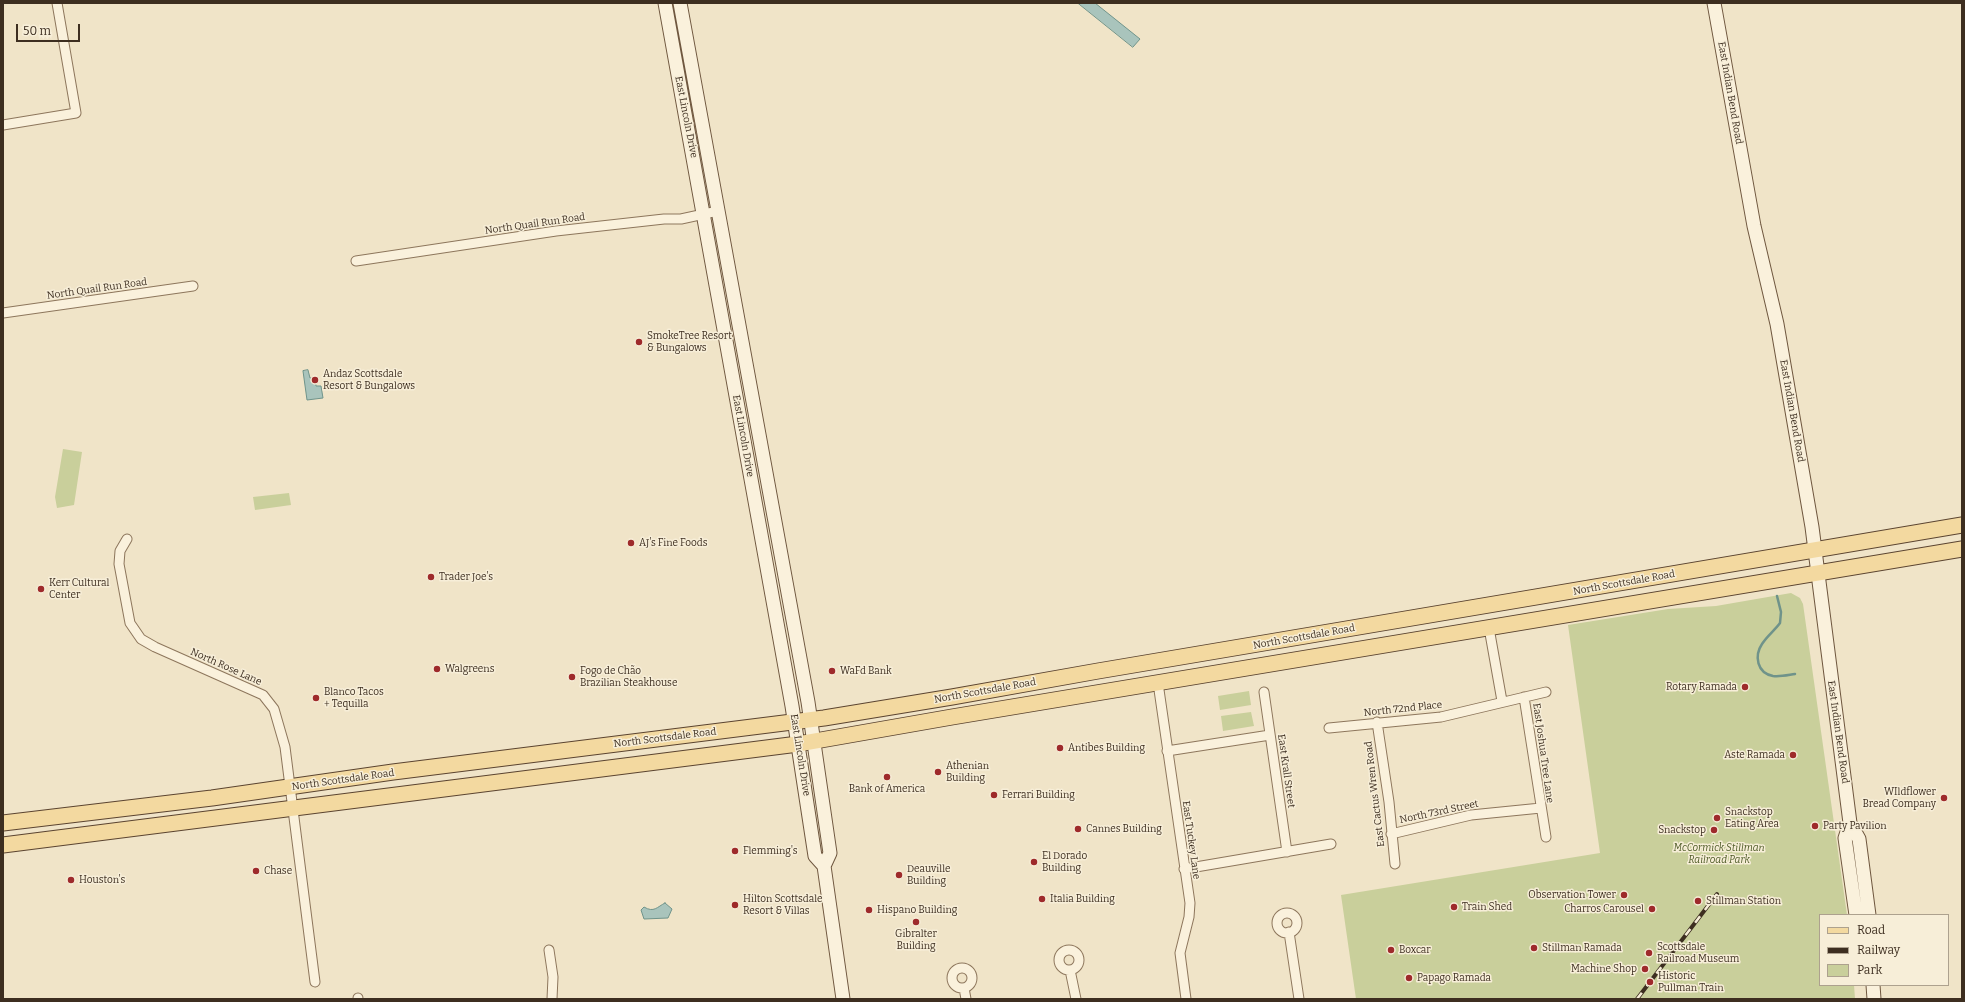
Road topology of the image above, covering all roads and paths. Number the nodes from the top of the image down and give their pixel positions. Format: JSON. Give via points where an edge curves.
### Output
{"nodes":[{"id":1,"x":57,"y":3,"type":"edge"},
{"id":2,"x":665,"y":3,"type":"edge"},
{"id":3,"x":680,"y":3,"type":"edge"},
{"id":4,"x":1714,"y":3,"type":"edge"},
{"id":5,"x":3,"y":125,"type":"edge"},
{"id":6,"x":718,"y":211,"type":"junction"},
{"id":7,"x":704,"y":213,"type":"junction"},
{"id":8,"x":356,"y":261,"type":"dead end"},
{"id":9,"x":193,"y":286,"type":"dead end"},
{"id":10,"x":3,"y":313,"type":"edge"},
{"id":11,"x":1962,"y":525,"type":"edge"},
{"id":12,"x":128,"y":538,"type":"dead end"},
{"id":13,"x":1815,"y":549,"type":"junction"},
{"id":14,"x":1962,"y":549,"type":"edge"},
{"id":15,"x":1818,"y":574,"type":"junction"},
{"id":16,"x":1584,"y":590,"type":"junction"},
{"id":17,"x":1399,"y":620,"type":"junction"},
{"id":18,"x":1489,"y":628,"type":"junction"},
{"id":19,"x":1245,"y":647,"type":"junction"},
{"id":20,"x":1098,"y":671,"type":"junction"},
{"id":21,"x":1158,"y":683,"type":"junction"},
{"id":22,"x":1010,"y":687,"type":"junction"},
{"id":23,"x":1264,"y":692,"type":"dead end"},
{"id":24,"x":1546,"y":692,"type":"dead end"},
{"id":25,"x":1524,"y":697,"type":"junction"},
{"id":26,"x":1502,"y":701,"type":"junction"},
{"id":27,"x":1013,"y":707,"type":"junction"},
{"id":28,"x":810,"y":719,"type":"junction"},
{"id":29,"x":794,"y":722,"type":"junction"},
{"id":30,"x":1377,"y":722,"type":"junction"},
{"id":31,"x":1329,"y":728,"type":"dead end"},
{"id":32,"x":1270,"y":735,"type":"junction"},
{"id":33,"x":814,"y":742,"type":"junction"},
{"id":34,"x":798,"y":744,"type":"junction"},
{"id":35,"x":1167,"y":751,"type":"junction"},
{"id":36,"x":290,"y":787,"type":"junction"},
{"id":37,"x":293,"y":808,"type":"junction"},
{"id":38,"x":1540,"y":808,"type":"junction"},
{"id":39,"x":3,"y":823,"type":"edge"},
{"id":40,"x":1850,"y":823,"type":"junction"},
{"id":41,"x":1391,"y":834,"type":"junction"},
{"id":42,"x":1546,"y":837,"type":"dead end"},
{"id":43,"x":1331,"y":844,"type":"dead end"},
{"id":44,"x":3,"y":845,"type":"edge"},
{"id":45,"x":1287,"y":852,"type":"junction"},
{"id":46,"x":1395,"y":864,"type":"dead end"},
{"id":47,"x":824,"y":866,"type":"junction"},
{"id":48,"x":1184,"y":869,"type":"junction"},
{"id":49,"x":1856,"y":914,"type":"edge"},
{"id":50,"x":1869,"y":914,"type":"edge"},
{"id":51,"x":1289,"y":932,"type":"dead end"},
{"id":52,"x":549,"y":950,"type":"dead end"},
{"id":53,"x":1070,"y":970,"type":"dead end"},
{"id":54,"x":315,"y":982,"type":"dead end"},
{"id":55,"x":964,"y":988,"type":"dead end"},
{"id":56,"x":552,"y":999,"type":"edge"},
{"id":57,"x":843,"y":999,"type":"edge"},
{"id":58,"x":966,"y":999,"type":"edge"},
{"id":59,"x":1076,"y":999,"type":"edge"},
{"id":60,"x":1186,"y":999,"type":"edge"},
{"id":61,"x":1299,"y":999,"type":"edge"}],
"edges":[{"from":1,"to":5,"type":"street","via":[[76,113]]},
{"from":2,"to":7,"type":"main road","name":"East Lincoln Drive"},
{"from":3,"to":6,"type":"main road","name":"East Lincoln Drive"},
{"from":4,"to":13,"type":"main road","name":"East Indian Bend Road","via":[[1754,226],[1777,324]]},
{"from":6,"to":7,"type":"street","name":"North Quail Run Road"},
{"from":6,"to":28,"type":"main road","name":"East Lincoln Drive"},
{"from":7,"to":8,"type":"street","name":"North Quail Run Road","via":[[681,219],[556,231]]},
{"from":7,"to":29,"type":"main road","name":"East Lincoln Drive"},
{"from":9,"to":10,"type":"street","name":"North Quail Run Road"},
{"from":11,"to":13,"type":"main road","name":"North Scottsdale Road"},
{"from":12,"to":36,"type":"street","name":"North Rose Lane","via":[[120,551],[119,564],[130,623],[134,631],[146,643],[245,686],[266,699],[274,709],[281,728]]},
{"from":13,"to":15,"type":"main road","name":"East Indian Bend Road"},
{"from":13,"to":16,"type":"main road","name":"North Scottsdale Road"},
{"from":14,"to":15,"type":"main road","name":"North Scottsdale Road"},
{"from":15,"to":18,"type":"main road","name":"North Scottsdale Road"},
{"from":15,"to":40,"type":"main road","name":"East Indian Bend Road"},
{"from":16,"to":17,"type":"main road","name":"North Scottsdale Road"},
{"from":16,"to":18,"type":"main road","via":[[1554,603],[1504,612],[1496,617]]},
{"from":17,"to":18,"type":"main road","via":[[1424,626],[1469,619]]},
{"from":17,"to":19,"type":"main road","name":"North Scottsdale Road"},
{"from":18,"to":21,"type":"main road","name":"North Scottsdale Road"},
{"from":18,"to":26,"type":"street"},
{"from":19,"to":20,"type":"main road","name":"North Scottsdale Road"},
{"from":19,"to":21,"type":"main road","via":[[1219,660],[1171,669],[1162,675]]},
{"from":20,"to":21,"type":"main road","via":[[1119,676],[1142,675]]},
{"from":20,"to":22,"type":"main road","name":"North Scottsdale Road"},
{"from":21,"to":27,"type":"main road","name":"North Scottsdale Road"},
{"from":21,"to":35,"type":"street","name":"East Tuckey Lane"},
{"from":22,"to":27,"type":"main road"},
{"from":22,"to":28,"type":"main road","name":"North Scottsdale Road"},
{"from":23,"to":32,"type":"street","name":"East Krall Street"},
{"from":24,"to":25,"type":"street"},
{"from":25,"to":26,"type":"street","name":"East Joshua Tree Lane"},
{"from":25,"to":38,"type":"street","name":"East Joshua Tree Lane"},
{"from":26,"to":30,"type":"street","name":"North 72nd Place","via":[[1441,717]]},
{"from":27,"to":33,"type":"main road","name":"North Scottsdale Road"},
{"from":28,"to":29,"type":"main road","name":"North Scottsdale Road"},
{"from":28,"to":33,"type":"main road","name":"East Lincoln Drive"},
{"from":29,"to":34,"type":"main road","name":"East Lincoln Drive"},
{"from":29,"to":36,"type":"main road","name":"North Scottsdale Road"},
{"from":30,"to":31,"type":"street","name":"North 72nd Place"},
{"from":30,"to":41,"type":"street","name":"East Cactus Wren Road"},
{"from":32,"to":35,"type":"street"},
{"from":32,"to":45,"type":"street","name":"East Krall Street"},
{"from":33,"to":34,"type":"main road","name":"North Scottsdale Road"},
{"from":33,"to":47,"type":"main road","name":"East Lincoln Drive","via":[[830,853]]},
{"from":34,"to":37,"type":"main road","name":"North Scottsdale Road"},
{"from":34,"to":47,"type":"main road","name":"East Lincoln Drive","via":[[815,856]]},
{"from":35,"to":48,"type":"street","name":"East Tuckey Lane"},
{"from":36,"to":37,"type":"street","name":"North Rose Lane"},
{"from":36,"to":39,"type":"main road","name":"North Scottsdale Road"},
{"from":37,"to":44,"type":"main road","name":"North Scottsdale Road"},
{"from":37,"to":54,"type":"street","name":"North Rose Lane"},
{"from":38,"to":41,"type":"street","name":"North 73rd Street","via":[[1471,815]]},
{"from":38,"to":42,"type":"street","name":"East Joshua Tree Lane"},
{"from":40,"to":49,"type":"main road","name":"East Indian Bend Road","via":[[1845,838]]},
{"from":40,"to":50,"type":"main road","name":"East Indian Bend Road","via":[[1859,839]]},
{"from":41,"to":46,"type":"street","name":"East Cactus Wren Road"},
{"from":43,"to":45,"type":"street"},
{"from":45,"to":48,"type":"street"},
{"from":47,"to":57,"type":"main road","name":"East Lincoln Drive"},
{"from":48,"to":60,"type":"street","name":"East Tuckey Lane","via":[[1190,903],[1180,952]]},
{"from":51,"to":61,"type":"street"},
{"from":52,"to":56,"type":"street","via":[[553,977]]},
{"from":53,"to":59,"type":"street"},
{"from":55,"to":58,"type":"street"}]}
